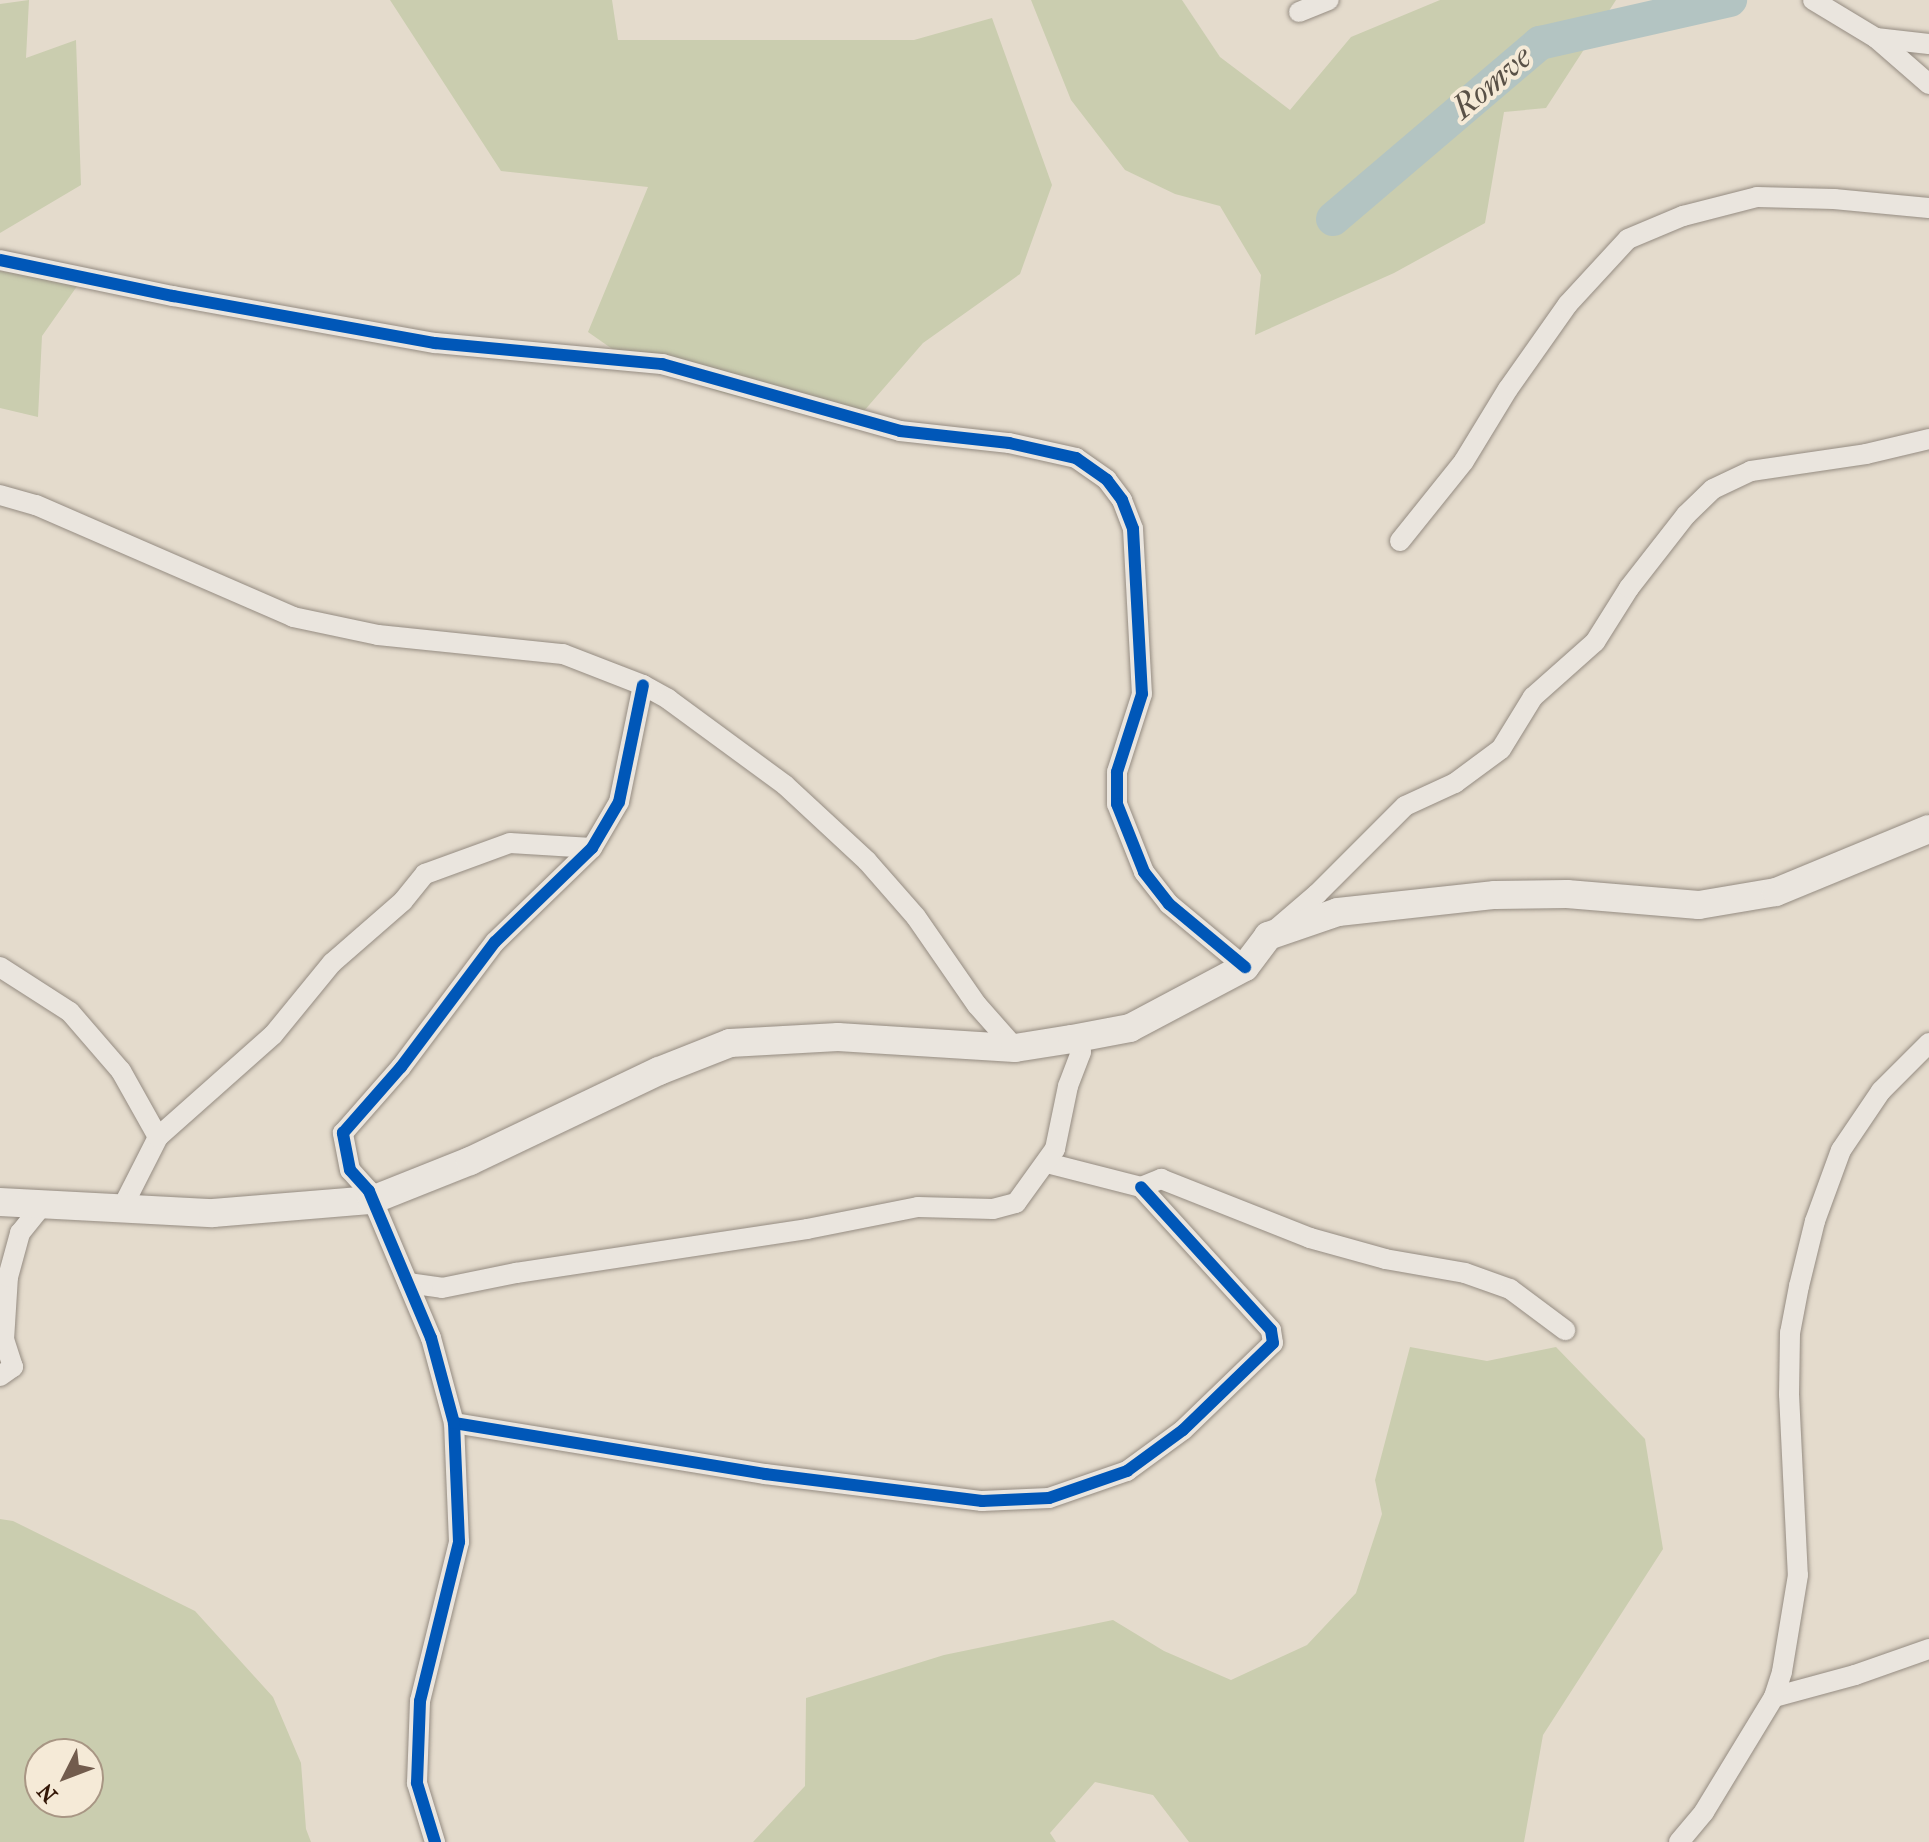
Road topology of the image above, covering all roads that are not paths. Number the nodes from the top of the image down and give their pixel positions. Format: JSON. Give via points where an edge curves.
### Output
{"nodes":[{"id":1,"x":1329,"y":0,"type":"edge"},
{"id":2,"x":1813,"y":0,"type":"edge"},
{"id":3,"x":1299,"y":12,"type":"dead end"},
{"id":4,"x":1876,"y":38,"type":"junction"},
{"id":5,"x":1929,"y":44,"type":"edge"},
{"id":6,"x":1929,"y":84,"type":"edge"},
{"id":7,"x":1929,"y":208,"type":"edge"},
{"id":8,"x":0,"y":260,"type":"edge"},
{"id":9,"x":1929,"y":439,"type":"edge"},
{"id":10,"x":0,"y":495,"type":"edge"},
{"id":11,"x":1400,"y":541,"type":"dead end"},
{"id":12,"x":643,"y":685,"type":"junction"},
{"id":13,"x":1929,"y":829,"type":"edge"},
{"id":14,"x":592,"y":848,"type":"junction"},
{"id":15,"x":1268,"y":936,"type":"junction"},
{"id":16,"x":0,"y":967,"type":"edge"},
{"id":17,"x":1245,"y":967,"type":"junction"},
{"id":18,"x":1072,"y":1039,"type":"junction"},
{"id":19,"x":1929,"y":1043,"type":"edge"},
{"id":20,"x":1015,"y":1048,"type":"junction"},
{"id":21,"x":158,"y":1137,"type":"junction"},
{"id":22,"x":1047,"y":1163,"type":"junction"},
{"id":23,"x":1141,"y":1187,"type":"junction"},
{"id":24,"x":372,"y":1200,"type":"junction"},
{"id":25,"x":0,"y":1202,"type":"edge"},
{"id":26,"x":42,"y":1206,"type":"junction"},
{"id":27,"x":122,"y":1208,"type":"junction"},
{"id":28,"x":408,"y":1283,"type":"junction"},
{"id":29,"x":1565,"y":1330,"type":"dead end"},
{"id":30,"x":0,"y":1376,"type":"edge"},
{"id":31,"x":454,"y":1423,"type":"junction"},
{"id":32,"x":1929,"y":1649,"type":"edge"},
{"id":33,"x":1774,"y":1697,"type":"junction"},
{"id":34,"x":435,"y":1842,"type":"edge"},
{"id":35,"x":1679,"y":1842,"type":"edge"}],
"edges":[{"from":1,"to":3,"type":"street"},
{"from":2,"to":4,"type":"street"},
{"from":4,"to":5,"type":"street"},
{"from":4,"to":6,"type":"street"},
{"from":7,"to":11,"type":"street","via":[[1757,197],[1683,216],[1628,239],[1568,304],[1464,461]]},
{"from":8,"to":17,"type":"street","via":[[435,343],[662,364],[900,431],[1009,443],[1076,458],[1107,480],[1133,529],[1142,694],[1117,772],[1117,804],[1144,872],[1169,904]]},
{"from":9,"to":15,"type":"street","via":[[1751,471],[1713,489],[1629,588],[1595,642],[1533,697],[1501,749],[1455,783],[1405,806]]},
{"from":10,"to":12,"type":"street","via":[[36,505],[293,617],[378,635],[563,654]]},
{"from":12,"to":14,"type":"street","via":[[619,802]]},
{"from":12,"to":20,"type":"street","via":[[785,785],[867,861]]},
{"from":13,"to":15,"type":"main road","via":[[1776,892],[1699,905],[1567,894],[1495,895],[1338,912]]},
{"from":14,"to":21,"type":"street","via":[[510,843],[425,874],[403,901],[332,963],[273,1035]]},
{"from":14,"to":24,"type":"street","via":[[495,942],[401,1067],[343,1133],[350,1170]]},
{"from":15,"to":17,"type":"main road"},
{"from":16,"to":21,"type":"street","via":[[70,1012],[121,1071]]},
{"from":17,"to":18,"type":"main road","via":[[1130,1028]]},
{"from":18,"to":20,"type":"main road"},
{"from":18,"to":22,"type":"street","via":[[1081,1052]]},
{"from":19,"to":33,"type":"street","via":[[1881,1091],[1841,1150],[1799,1286],[1790,1333],[1789,1394],[1798,1575]]},
{"from":20,"to":24,"type":"main road","via":[[838,1037],[730,1043]]},
{"from":21,"to":27,"type":"street"},
{"from":22,"to":23,"type":"street"},
{"from":22,"to":28,"type":"street","via":[[1016,1203],[993,1209],[918,1207],[442,1288]]},
{"from":23,"to":29,"type":"street","via":[[1161,1179],[1310,1238],[1465,1273],[1510,1289]]},
{"from":23,"to":31,"type":"street","via":[[1271,1330],[1273,1343],[1183,1430],[1127,1471],[1049,1498],[982,1501],[765,1474]]},
{"from":24,"to":27,"type":"main road","via":[[213,1213]]},
{"from":24,"to":28,"type":"street"},
{"from":25,"to":26,"type":"main road"},
{"from":26,"to":27,"type":"main road"},
{"from":26,"to":30,"type":"street","via":[[20,1233],[8,1277],[4,1340],[13,1367]]},
{"from":28,"to":31,"type":"street","via":[[431,1338]]},
{"from":31,"to":34,"type":"street","via":[[459,1542],[420,1701],[417,1783]]},
{"from":32,"to":33,"type":"street"},
{"from":33,"to":35,"type":"street","via":[[1704,1812]]}]}
